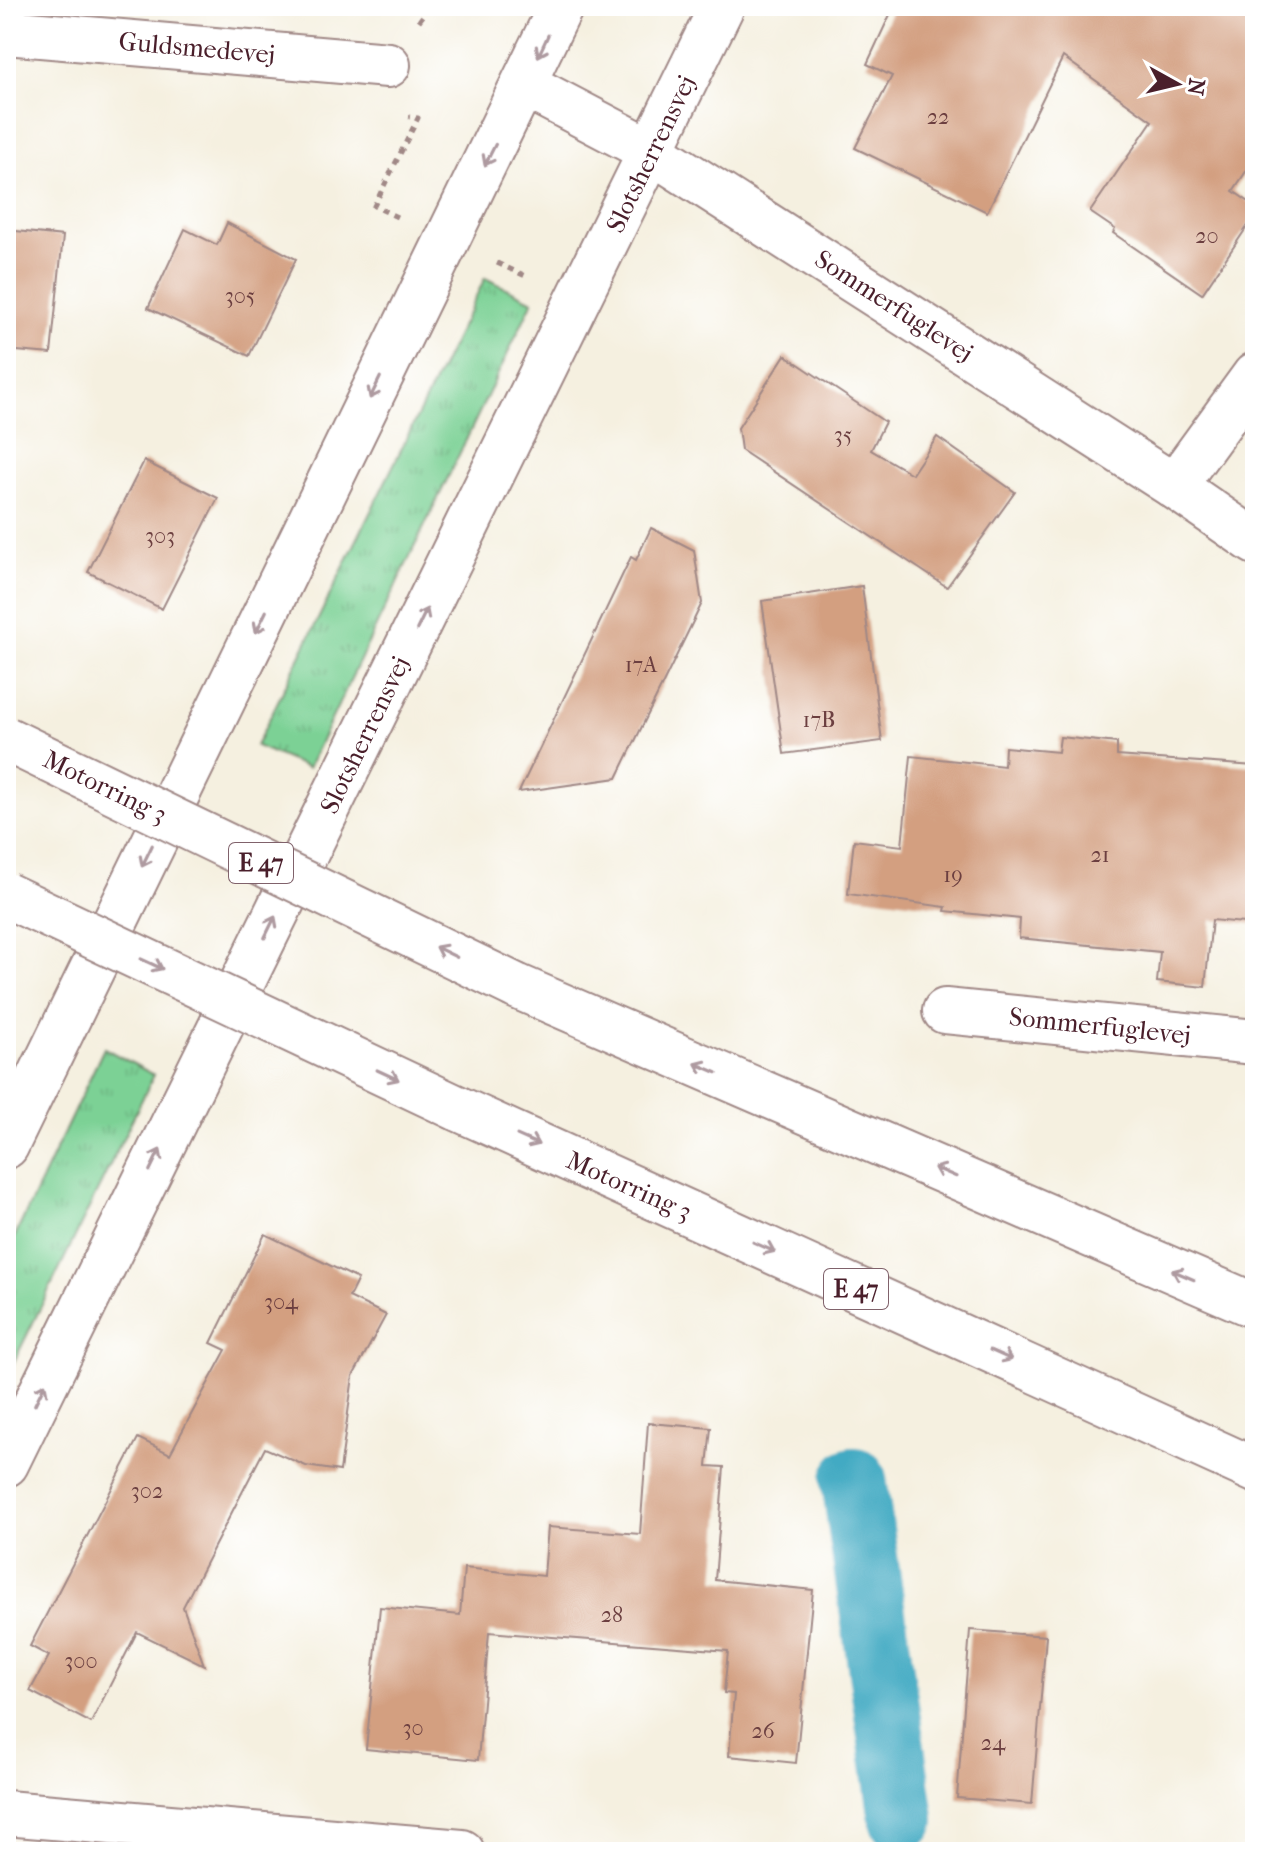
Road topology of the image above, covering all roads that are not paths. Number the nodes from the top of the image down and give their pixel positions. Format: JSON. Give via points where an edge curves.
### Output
{"nodes":[{"id":1,"x":561,"y":6,"type":"edge"},
{"id":2,"x":722,"y":6,"type":"edge"},
{"id":3,"x":6,"y":32,"type":"edge"},
{"id":4,"x":388,"y":65,"type":"dead end"},
{"id":5,"x":525,"y":85,"type":"junction"},
{"id":6,"x":653,"y":152,"type":"junction"},
{"id":7,"x":1255,"y":375,"type":"edge"},
{"id":8,"x":1174,"y":486,"type":"junction"},
{"id":9,"x":1255,"y":542,"type":"edge"},
{"id":10,"x":6,"y":739,"type":"edge"},
{"id":11,"x":6,"y":895,"type":"edge"},
{"id":12,"x":945,"y":1011,"type":"dead end"},
{"id":13,"x":1255,"y":1042,"type":"edge"},
{"id":14,"x":6,"y":1146,"type":"edge"},
{"id":15,"x":1255,"y":1306,"type":"edge"},
{"id":16,"x":6,"y":1464,"type":"edge"},
{"id":17,"x":1255,"y":1470,"type":"edge"},
{"id":18,"x":6,"y":1813,"type":"edge"},
{"id":19,"x":462,"y":1852,"type":"edge"}],
"edges":[{"from":1,"to":5,"type":"main road","one_way":true},
{"from":2,"to":6,"type":"main road","name":"Slotsherrensvej"},
{"from":3,"to":4,"type":"main road","name":"Guldsmedevej"},
{"from":5,"to":6,"type":"main road","name":"Sommerfuglevej"},
{"from":5,"to":14,"type":"main road","one_way":true},
{"from":6,"to":8,"type":"main road","name":"Sommerfuglevej"},
{"from":16,"to":6,"type":"main road","name":"Slotsherrensvej","one_way":true},
{"from":7,"to":8,"type":"main road"},
{"from":8,"to":9,"type":"main road","name":"Sommerfuglevej"},
{"from":15,"to":10,"type":"main road","name":"Motorring 3","number":"E 47","one_way":true,"bridge":true,"via":[[516,986]]},
{"from":11,"to":17,"type":"main road","name":"Motorring 3","number":"E 47","one_way":true,"bridge":true,"via":[[457,1108]]},
{"from":12,"to":13,"type":"main road","name":"Sommerfuglevej"},
{"from":18,"to":19,"type":"main road"}]}
